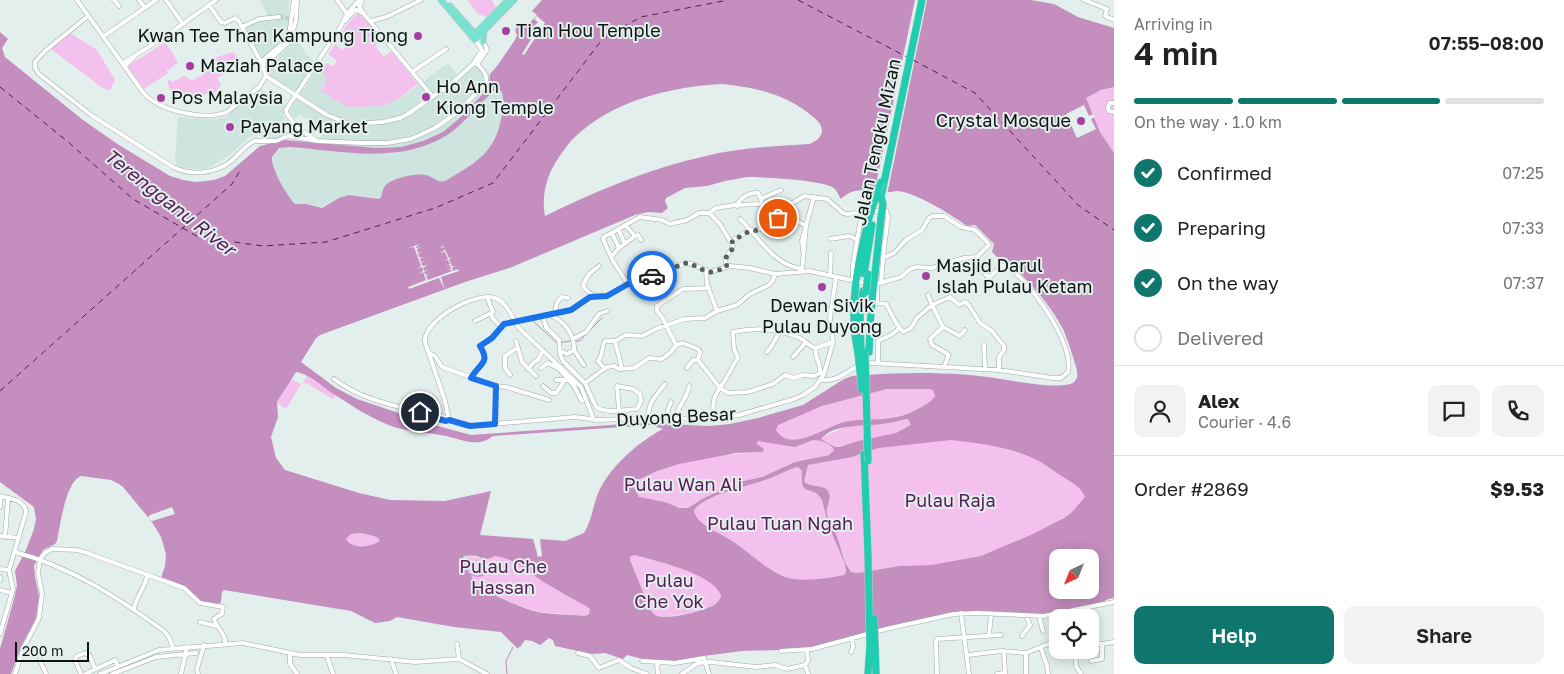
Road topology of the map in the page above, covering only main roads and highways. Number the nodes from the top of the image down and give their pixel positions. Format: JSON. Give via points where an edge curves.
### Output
{"nodes":[{"id":1,"x":441,"y":0,"type":"edge"},
{"id":2,"x":446,"y":0,"type":"edge"},
{"id":3,"x":511,"y":0,"type":"edge"},
{"id":4,"x":921,"y":0,"type":"edge"},
{"id":5,"x":470,"y":28,"type":"junction"},
{"id":6,"x":483,"y":29,"type":"junction"},
{"id":7,"x":475,"y":37,"type":"junction"},
{"id":8,"x":483,"y":42,"type":"road end"},
{"id":9,"x":875,"y":216,"type":"junction"},
{"id":10,"x":864,"y":353,"type":"junction"},
{"id":11,"x":867,"y":461,"type":"junction"},
{"id":12,"x":873,"y":647,"type":"junction"},
{"id":13,"x":869,"y":674,"type":"edge"},
{"id":14,"x":877,"y":674,"type":"edge"}],
"edges":[{"from":1,"to":7,"type":"main road"},
{"from":2,"to":5,"type":"main road"},
{"from":3,"to":6,"type":"main road"},
{"from":4,"to":9,"type":"highway","name":"Jalan Tengku Mizan","bridge":true},
{"from":4,"to":9,"type":"highway","name":"Jalan Tengku Mizan","bridge":true,"via":[[881,198],[883,204]]},
{"from":5,"to":6,"type":"main road"},
{"from":5,"to":7,"type":"main road"},
{"from":6,"to":7,"type":"main road"},
{"from":6,"to":8,"type":"main road"},
{"from":9,"to":10,"type":"highway","via":[[877,284]]},
{"from":9,"to":10,"type":"highway","name":"Jalan Tengku Mizan","via":[[860,313]]},
{"from":9,"to":10,"type":"highway","via":[[860,253],[854,282],[853,315]]},
{"from":10,"to":11,"type":"highway","bridge":true},
{"from":10,"to":11,"type":"highway","bridge":true},
{"from":11,"to":12,"type":"highway","bridge":true},
{"from":12,"to":13,"type":"highway"},
{"from":12,"to":14,"type":"highway"}]}
